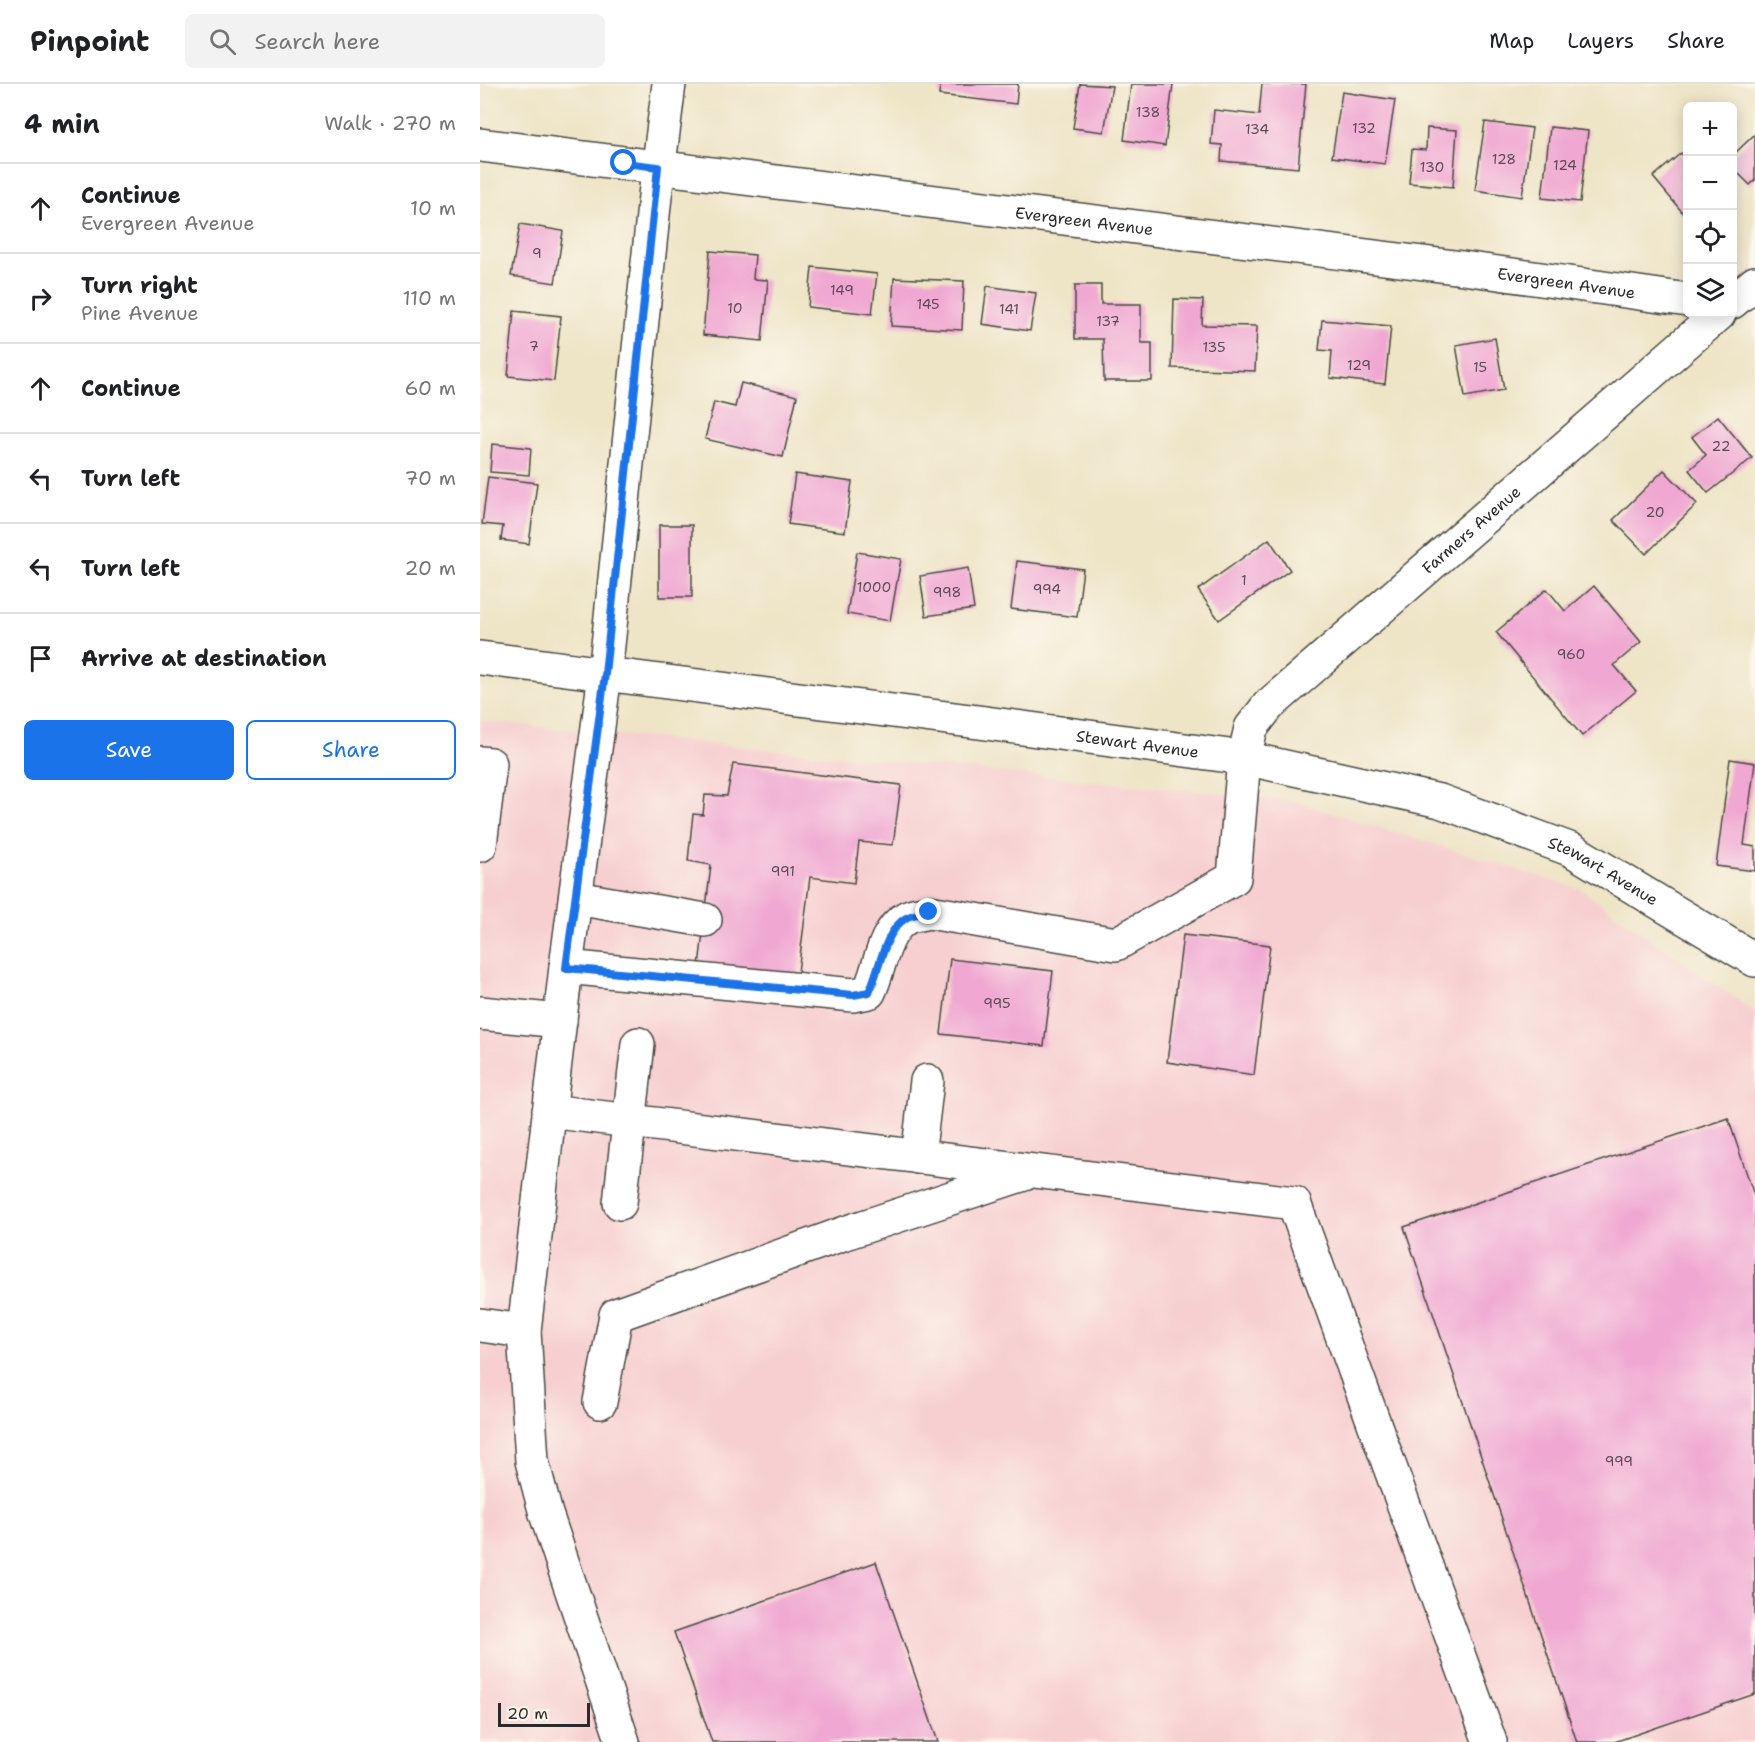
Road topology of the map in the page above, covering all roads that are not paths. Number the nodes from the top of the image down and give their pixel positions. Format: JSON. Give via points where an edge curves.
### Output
{"nodes":[{"id":1,"x":669,"y":84,"type":"edge"},
{"id":2,"x":480,"y":145,"type":"edge"},
{"id":3,"x":658,"y":167,"type":"junction"},
{"id":4,"x":1755,"y":283,"type":"edge"},
{"id":5,"x":1683,"y":299,"type":"edge"},
{"id":6,"x":1737,"y":299,"type":"edge"},
{"id":7,"x":1737,"y":305,"type":"edge"},
{"id":8,"x":1755,"y":309,"type":"edge"},
{"id":9,"x":1714,"y":318,"type":"edge"},
{"id":10,"x":480,"y":658,"type":"edge"},
{"id":11,"x":605,"y":674,"type":"junction"},
{"id":12,"x":1244,"y":758,"type":"junction"},
{"id":13,"x":480,"y":763,"type":"edge"},
{"id":14,"x":480,"y":845,"type":"edge"},
{"id":15,"x":576,"y":898,"type":"junction"},
{"id":16,"x":705,"y":920,"type":"dead end"},
{"id":17,"x":1755,"y":960,"type":"edge"},
{"id":18,"x":566,"y":968,"type":"junction"},
{"id":19,"x":480,"y":1013,"type":"edge"},
{"id":20,"x":560,"y":1021,"type":"junction"},
{"id":21,"x":639,"y":1044,"type":"dead end"},
{"id":22,"x":927,"y":1081,"type":"dead end"},
{"id":23,"x":549,"y":1111,"type":"junction"},
{"id":24,"x":629,"y":1121,"type":"junction"},
{"id":25,"x":918,"y":1157,"type":"junction"},
{"id":26,"x":1033,"y":1171,"type":"junction"},
{"id":27,"x":620,"y":1203,"type":"dead end"},
{"id":28,"x":480,"y":1325,"type":"edge"},
{"id":29,"x":524,"y":1331,"type":"junction"},
{"id":30,"x":600,"y":1402,"type":"dead end"},
{"id":31,"x":623,"y":1742,"type":"edge"},
{"id":32,"x":1490,"y":1742,"type":"edge"}],
"edges":[{"from":1,"to":3,"type":"street"},
{"from":2,"to":3,"type":"street","name":"Evergreen Avenue"},
{"from":3,"to":5,"type":"street","name":"Evergreen Avenue"},
{"from":3,"to":11,"type":"street"},
{"from":4,"to":6,"type":"street"},
{"from":7,"to":8,"type":"street"},
{"from":9,"to":12,"type":"street","name":"Farmers Avenue","via":[[1268,706],[1251,728]]},
{"from":10,"to":11,"type":"street","name":"Stewart Avenue"},
{"from":11,"to":12,"type":"street","name":"Stewart Avenue"},
{"from":11,"to":15,"type":"street"},
{"from":12,"to":17,"type":"street","name":"Stewart Avenue","via":[[1440,801],[1572,850]]},
{"from":12,"to":18,"type":"street","name":"Farmers Avenue","via":[[1234,878],[1116,944],[929,912],[906,918],[890,932],[869,992],[853,995]]},
{"from":13,"to":14,"type":"street","via":[[490,764]]},
{"from":15,"to":16,"type":"street"},
{"from":15,"to":18,"type":"street"},
{"from":18,"to":20,"type":"street"},
{"from":19,"to":20,"type":"street"},
{"from":20,"to":23,"type":"street"},
{"from":21,"to":24,"type":"street"},
{"from":22,"to":25,"type":"street"},
{"from":23,"to":24,"type":"street"},
{"from":23,"to":29,"type":"street"},
{"from":24,"to":25,"type":"street"},
{"from":24,"to":27,"type":"street"},
{"from":25,"to":26,"type":"street"},
{"from":26,"to":30,"type":"street","via":[[616,1315]]},
{"from":26,"to":32,"type":"street","via":[[1294,1203]]},
{"from":28,"to":29,"type":"street"},
{"from":29,"to":31,"type":"street","via":[[532,1461],[546,1514]]}]}
